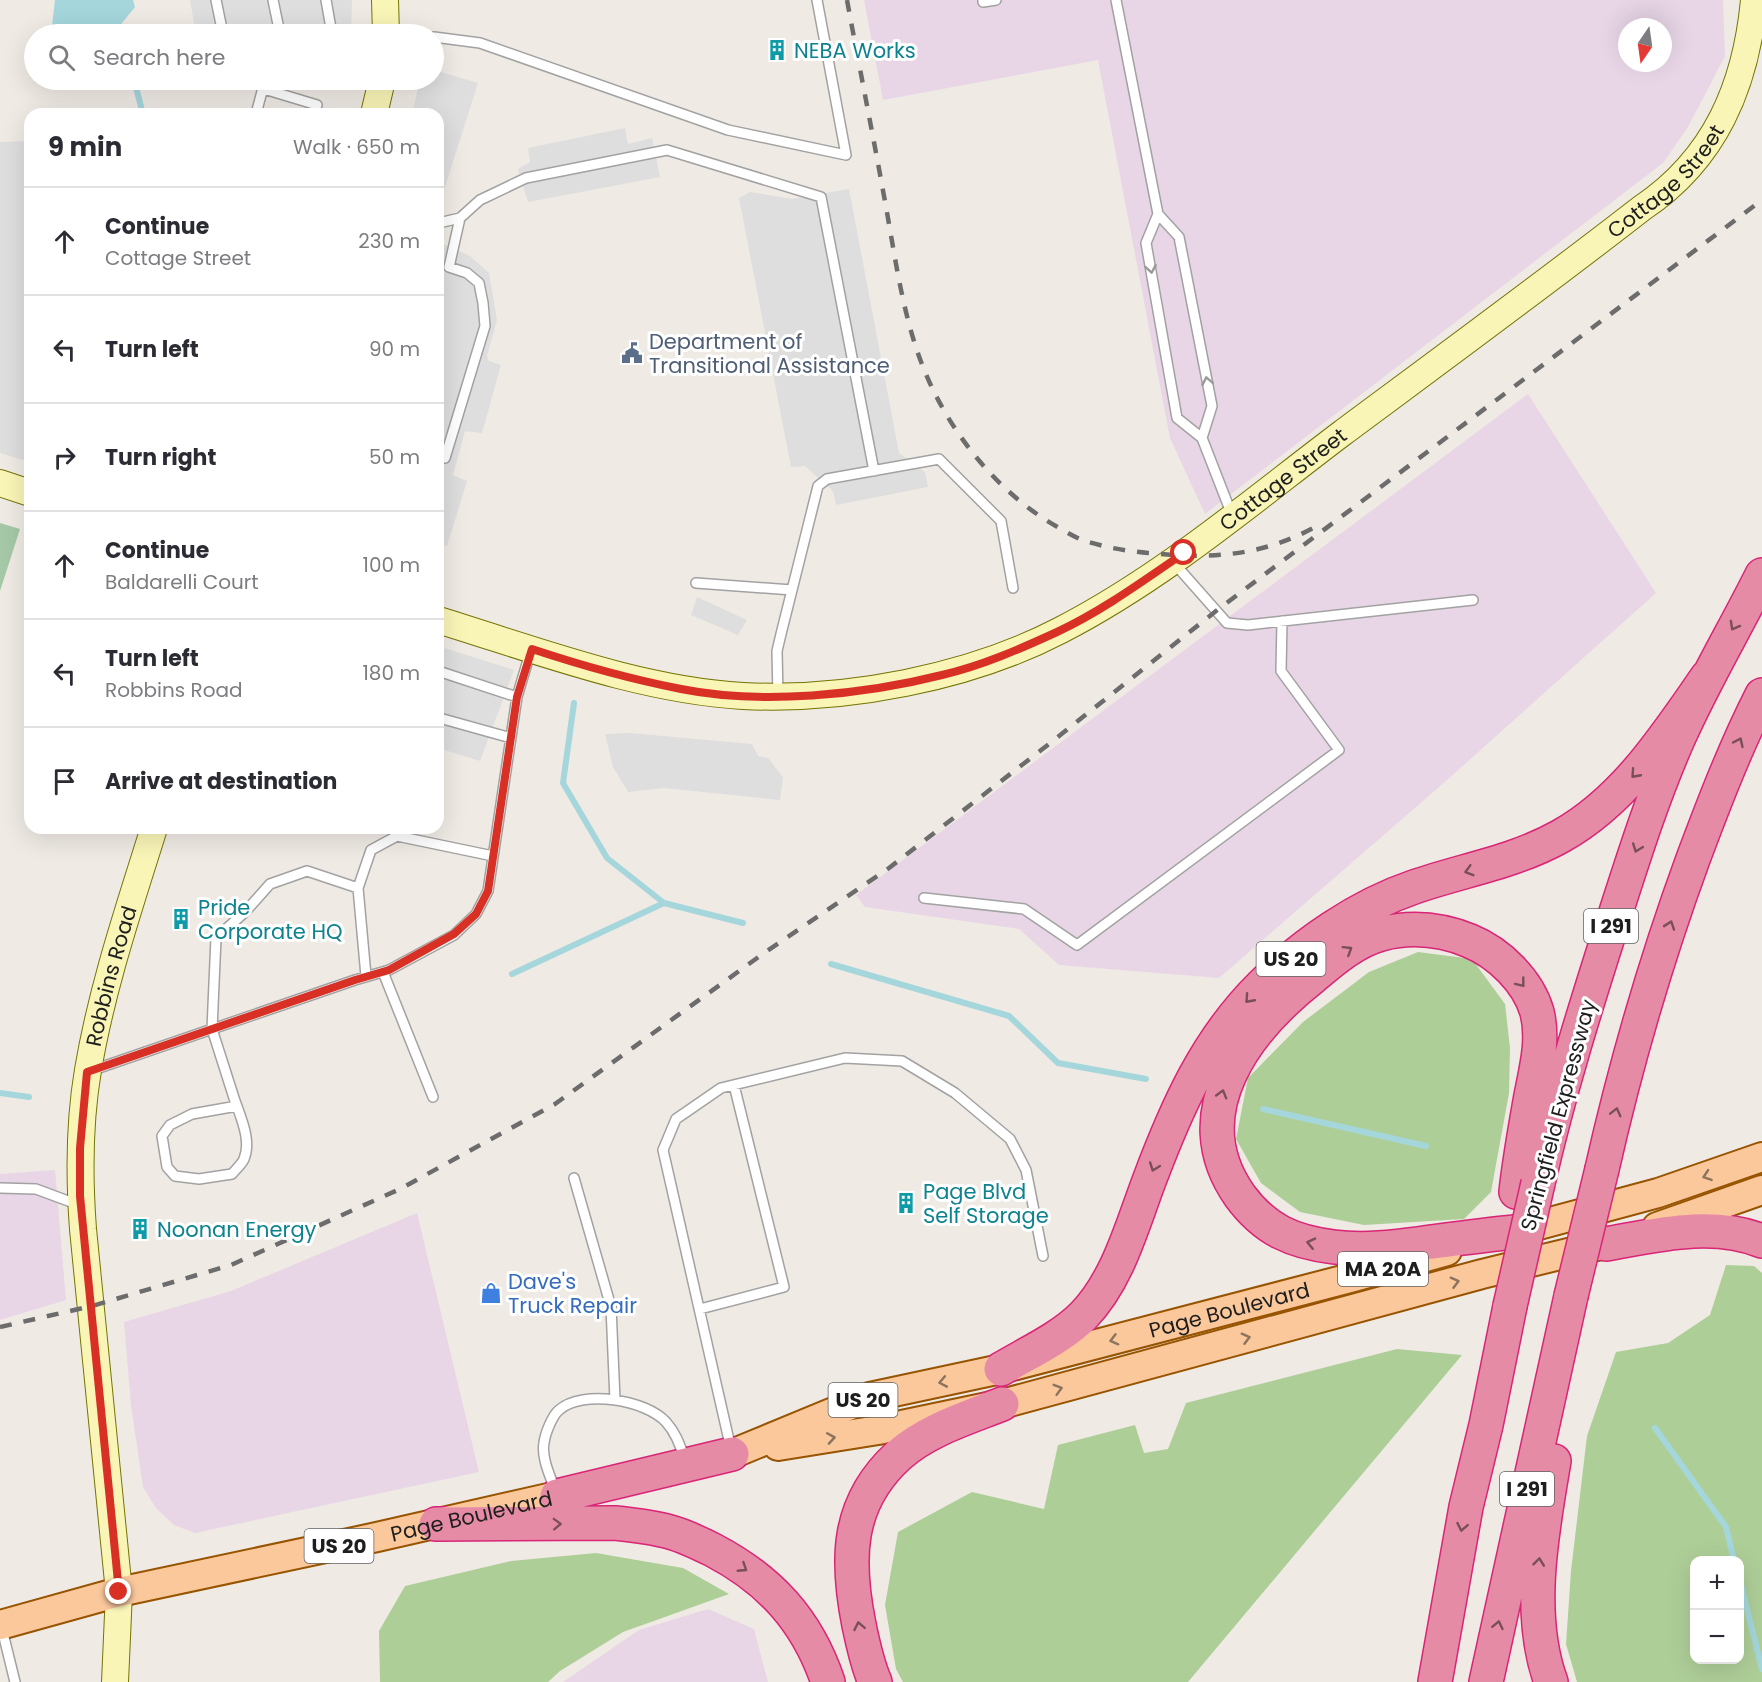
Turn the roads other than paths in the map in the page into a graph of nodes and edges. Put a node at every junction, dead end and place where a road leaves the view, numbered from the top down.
1 (216, 0) edge
2 (273, 0) edge
3 (326, 0) edge
4 (386, 0) edge
5 (817, 0) edge
6 (983, 0) edge
7 (996, 0) edge
8 (1116, 0) edge
9 (1754, 0) edge
10 (221, 24) edge
11 (278, 24) edge
12 (330, 24) edge
13 (392, 24) edge
14 (444, 38) edge
15 (262, 90) edge
16 (279, 90) edge
17 (380, 90) edge
18 (258, 108) edge
19 (316, 108) edge
20 (375, 108) edge
21 (1158, 213) junction
22 (460, 218) junction
23 (444, 222) edge
24 (1202, 438) junction
25 (444, 458) edge
26 (874, 471) junction
27 (0, 483) edge
28 (24, 491) edge
29 (1232, 516) junction
30 (1173, 561) junction
31 (1762, 574) edge
32 (696, 583) dead end
33 (1013, 588) dead end
34 (792, 590) junction
35 (1473, 600) dead end
36 (1282, 621) junction
37 (444, 622) edge
38 (532, 649) junction
39 (444, 673) edge
40 (1707, 677) junction
41 (1762, 695) edge
42 (778, 696) junction
43 (517, 697) junction
44 (444, 719) edge
45 (511, 738) junction
46 (152, 834) edge
47 (493, 856) junction
48 (358, 888) junction
49 (924, 898) dead end
50 (383, 972) junction
51 (366, 976) junction
52 (212, 1029) junction
53 (87, 1072) junction
54 (734, 1085) junction
55 (434, 1097) dead end
56 (237, 1106) junction
57 (1762, 1157) edge
58 (574, 1178) dead end
59 (0, 1188) edge
60 (1527, 1188) junction
61 (1762, 1190) edge
62 (81, 1206) junction
63 (1515, 1232) junction
64 (1762, 1241) edge
65 (1606, 1244) junction
66 (1043, 1256) dead end
67 (1571, 1296) junction
68 (700, 1309) junction
69 (1000, 1369) junction
70 (615, 1400) junction
71 (1002, 1404) junction
72 (732, 1454) junction
73 (687, 1464) junction
74 (557, 1496) junction
75 (436, 1524) junction
76 (1453, 1574) junction
77 (119, 1592) junction
78 (0, 1625) edge
79 (15, 1682) edge
80 (115, 1682) edge
81 (828, 1682) edge
82 (875, 1682) edge
83 (1424, 1682) edge
84 (1435, 1682) edge
85 (1486, 1682) edge
86 (1551, 1682) edge

1 - 10 lane
2 - 11 lane
3 - 12 lane
4 - 13 main road
5 - 14 lane
6 - 7 lane
8 - 21 lane
9 - 29 main road, Cottage Street
15 - 18 lane
16 - 19 lane
17 - 20 main road
24 -> 21 lane
21 -> 24 lane
22 - 23 lane
22 - 25 lane
22 - 26 lane
24 - 29 lane
26 - 33 lane
26 - 34 lane
27 - 28 main road
29 - 30 main road, Cottage Street
30 - 36 lane
30 - 42 main road, Cottage Street
31 -> 40 highway, Springfield Expressway / I 291
32 - 34 lane
34 - 42 lane
35 - 36 lane
36 - 49 lane
37 - 38 main road, Cottage Street
38 - 42 main road, Cottage Street
38 - 43 lane
39 - 43 lane
40 -> 60 highway, Springfield Expressway / I 291
40 -> 69 highway, US 20
67 -> 41 highway, I 291, bridge
43 - 45 lane
44 - 45 lane
45 - 47 lane
46 - 53 main road, Robbins Road
47 - 48 lane
47 - 50 lane
48 - 51 lane
48 - 52 lane
50 - 51 lane
50 - 55 lane
51 - 52 lane
52 - 53 lane
52 - 56 lane
53 - 62 main road, Robbins Road
54 - 66 lane
54 - 68 lane
54 - 68 lane
56 - 56 lane
57 -> 63 main road, Page Boulevard / MA 20A
58 - 70 lane
59 - 62 lane
63 -> 60 highway
60 -> 76 highway, Springfield Expressway / I 291, bridge
61 - 65 main road, Page Boulevard
62 - 77 main road, Robbins Road
63 -> 69 main road, Page Boulevard / MA 20A
64 - 65 highway, US 20
71 -> 65 main road, Page Boulevard / US 20
85 -> 67 highway, I 291
86 -> 67 highway
68 - 72 lane
69 -> 72 main road, Page Boulevard / US 20
70 - 73 lane
70 - 74 lane
72 -> 71 main road, Page Boulevard / US 20
82 -> 71 highway
72 - 73 highway, Page Boulevard / US 20
73 - 74 highway, Page Boulevard / US 20
74 - 75 main road, Page Boulevard / US 20
75 - 77 main road, Page Boulevard / US 20
75 -> 81 highway
76 - 83 highway
76 - 84 highway, Springfield Expressway / I 291
77 - 78 main road, Page Boulevard / US 20
77 - 80 main road, Robbins Road
78 - 79 lane

